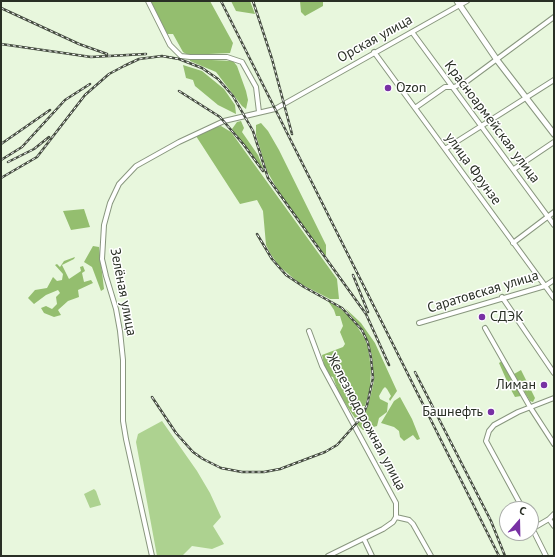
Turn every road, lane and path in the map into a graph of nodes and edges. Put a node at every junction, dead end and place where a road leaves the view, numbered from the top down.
1 (148, 1) edge
2 (467, 1) edge
3 (458, 3) edge
4 (554, 17) edge
5 (412, 32) junction
6 (374, 52) junction
7 (497, 60) junction
8 (554, 80) edge
9 (454, 87) junction
10 (525, 97) junction
11 (295, 98) joint
12 (415, 108) junction
13 (259, 112) junction
14 (482, 126) junction
15 (554, 134) edge
16 (554, 142) edge
17 (446, 149) junction
18 (514, 169) junction
19 (554, 212) edge
20 (548, 217) junction
21 (554, 225) edge
22 (513, 244) junction
23 (554, 280) edge
24 (544, 286) junction
25 (502, 297) junction
26 (554, 298) edge
27 (419, 323) dead end
28 (485, 328) dead end
29 (309, 331) dead end
30 (554, 373) edge
31 (554, 398) edge
32 (530, 407) junction
33 (554, 444) edge
34 (518, 501) edge
35 (554, 514) edge
36 (396, 517) junction
37 (549, 519) junction
38 (539, 524) edge
39 (554, 526) edge
40 (364, 539) junction
41 (538, 541) edge
42 (152, 556) edge
43 (328, 556) edge
44 (372, 556) edge
45 (431, 556) edge
46 (546, 556) edge

1 - 13 street
2 - 3 street, Орская улица
3 - 5 street, Орская улица
3 - 7 main road
4 - 7 street
5 - 6 street, Орская улица
5 - 9 street, Красноармейская улица
6 - 11 street, Орская улица
6 - 12 street, улица Фрунзе
7 - 9 street
7 - 10 main road
8 - 10 street
9 - 12 street
9 - 14 street, Красноармейская улица
10 - 14 street
10 - 15 main road
11 - 13 street, Зелёная улица
12 - 17 street, улица Фрунзе
13 - 42 street, Зелёная улица
14 - 17 street
14 - 18 street, Красноармейская улица
16 - 18 street
17 - 22 street, улица Фрунзе
18 - 20 street, Красноармейская улица
19 - 20 street
20 - 21 street, Красноармейская улица
20 - 22 street
22 - 24 street, улица Фрунзе
23 - 24 street, Саратовская улица
24 - 25 street, Саратовская улица
24 - 26 street, улица Фрунзе
25 - 27 street, Саратовская улица
25 - 30 street
28 - 32 street
29 - 36 street, Железнодорожная улица
31 - 32 street
32 - 33 street
32 - 34 street
35 - 37 street
36 - 40 street
36 - 45 street
37 - 38 street
37 - 39 street
40 - 43 street
40 - 44 street
41 - 46 street

